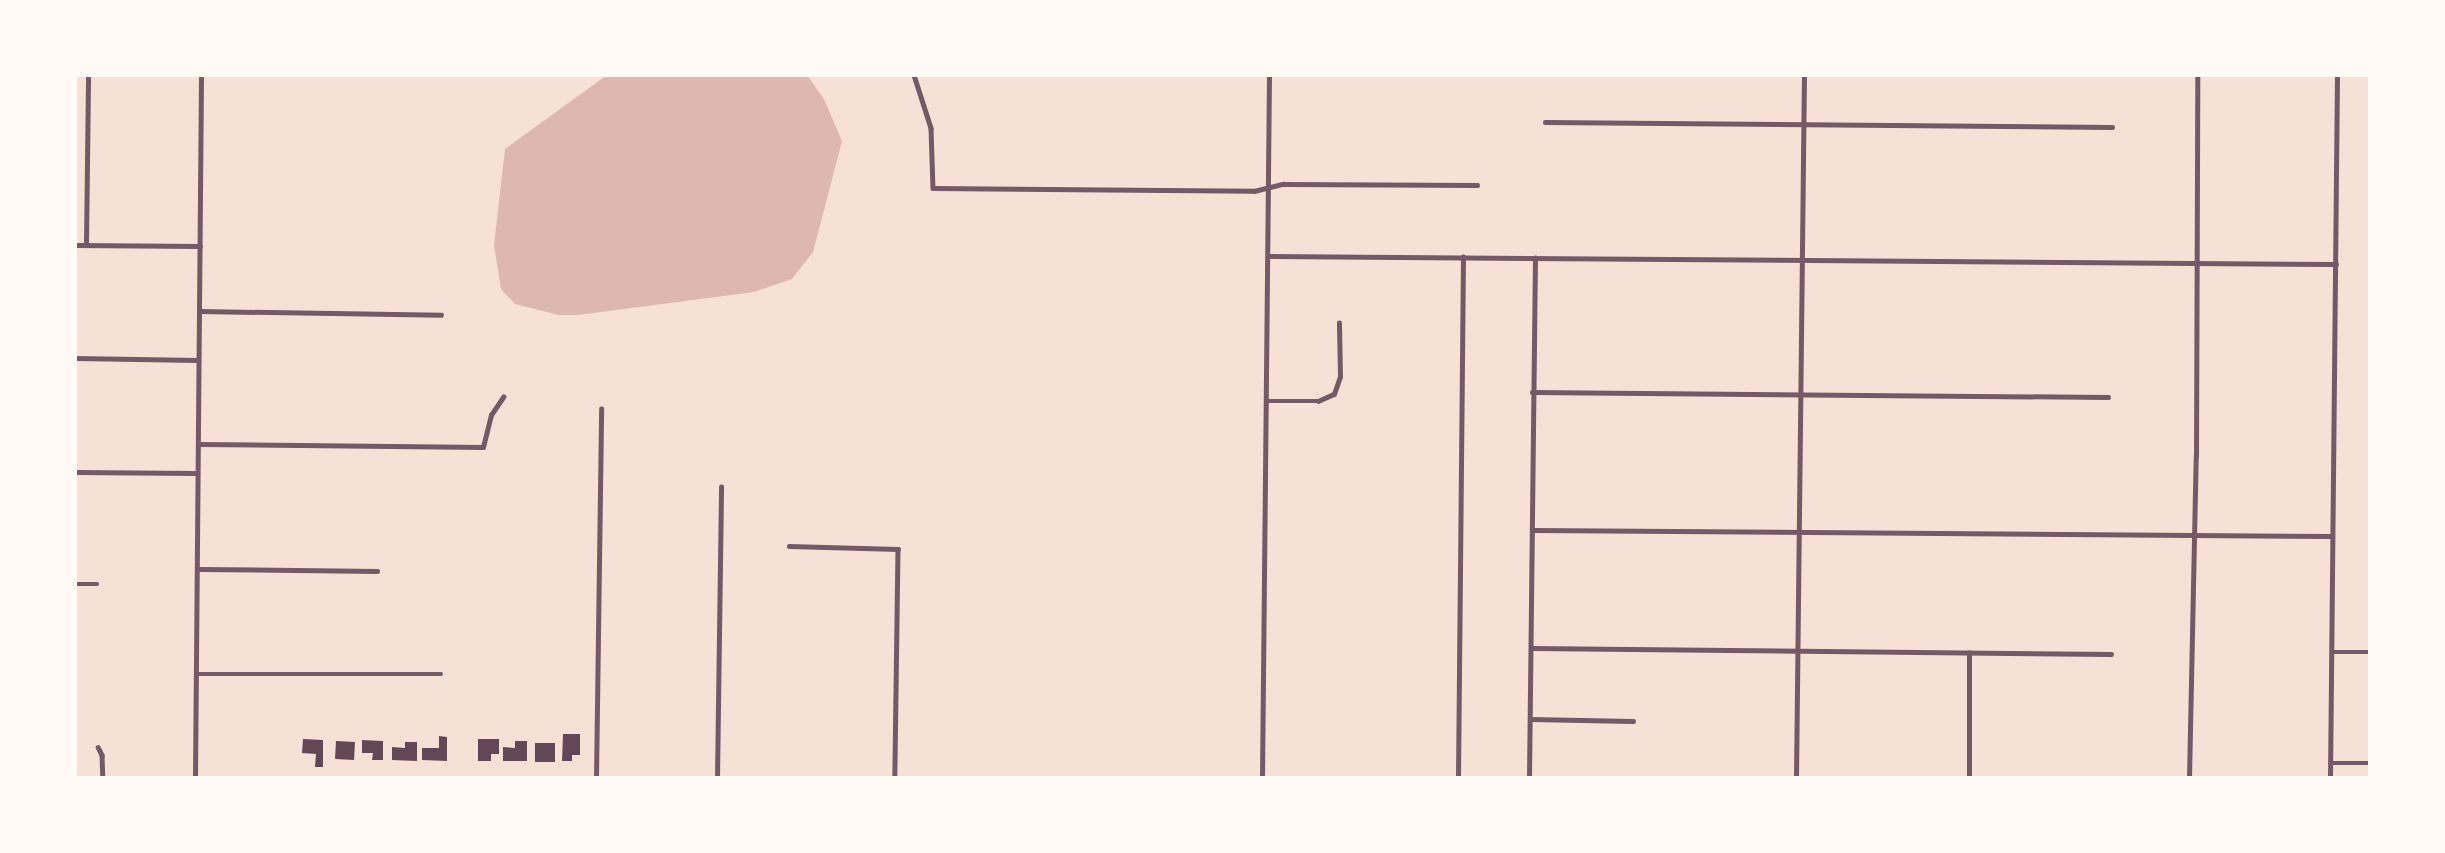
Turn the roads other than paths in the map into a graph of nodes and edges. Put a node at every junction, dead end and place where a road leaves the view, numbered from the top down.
1 (88, 75) edge
2 (201, 75) edge
3 (914, 75) edge
4 (1269, 75) edge
5 (1804, 75) edge
6 (2197, 75) edge
7 (2337, 75) edge
8 (1545, 122) dead end
9 (1804, 124) junction
10 (2112, 127) dead end
11 (1476, 185) dead end
12 (1267, 188) junction
13 (75, 245) edge
14 (86, 245) junction
15 (200, 246) junction
16 (1268, 256) junction
17 (1463, 257) junction
18 (1535, 258) junction
19 (1801, 260) junction
20 (2196, 262) junction
21 (2336, 264) junction
22 (199, 311) junction
23 (441, 315) dead end
24 (1339, 323) dead end
25 (75, 358) edge
26 (198, 360) junction
27 (1532, 392) junction
28 (1800, 396) junction
29 (503, 397) dead end
30 (2108, 397) dead end
31 (1267, 401) junction
32 (601, 409) dead end
33 (198, 444) junction
34 (75, 472) edge
35 (197, 473) junction
36 (722, 487) dead end
37 (1532, 530) junction
38 (1799, 531) junction
39 (2192, 534) junction
40 (2333, 536) junction
41 (789, 546) dead end
42 (198, 569) junction
43 (377, 571) dead end
44 (75, 583) edge
45 (97, 584) dead end
46 (1531, 648) junction
47 (1797, 651) junction
48 (1969, 652) junction
49 (2332, 652) junction
50 (2370, 652) edge
51 (2111, 654) dead end
52 (197, 674) junction
53 (441, 674) dead end
54 (1530, 719) junction
55 (1633, 721) dead end
56 (98, 747) dead end
57 (2330, 763) junction
58 (2370, 763) edge
59 (103, 778) edge
60 (195, 778) edge
61 (596, 778) edge
62 (717, 778) edge
63 (895, 778) edge
64 (1262, 778) edge
65 (1458, 778) edge
66 (1529, 778) edge
67 (1796, 778) edge
68 (1969, 778) edge
69 (2189, 778) edge
70 (2330, 778) edge

1 - 14 street
2 - 15 street
3 - 12 street
4 - 12 street
5 - 9 street
6 - 20 street
7 - 21 street
8 - 9 street
9 - 10 street
9 - 19 street
11 - 12 street
12 - 16 street
13 - 14 street
14 - 15 street
15 - 22 street
16 - 17 street
16 - 31 street
17 - 18 street
17 - 65 street
18 - 19 street
18 - 27 street
19 - 20 street
19 - 28 street
20 - 21 street
20 - 39 street
21 - 40 street
22 - 23 street
22 - 26 street
24 - 31 street
25 - 26 street
26 - 33 street
27 - 28 street
27 - 37 street
28 - 30 street
28 - 38 street
29 - 33 street
31 - 64 street
32 - 61 street
33 - 35 street
34 - 35 street
35 - 42 street
36 - 62 street
37 - 38 street
37 - 46 street
38 - 39 street
38 - 47 street
39 - 40 street
39 - 69 street
40 - 49 street
41 - 63 street
42 - 43 street
42 - 52 street
44 - 45 street
46 - 47 street
46 - 54 street
47 - 48 street
47 - 67 street
48 - 51 street
48 - 68 street
49 - 50 street
49 - 57 street
52 - 53 street
52 - 60 street
54 - 55 street
54 - 66 street
56 - 59 street
57 - 58 street
57 - 70 street

